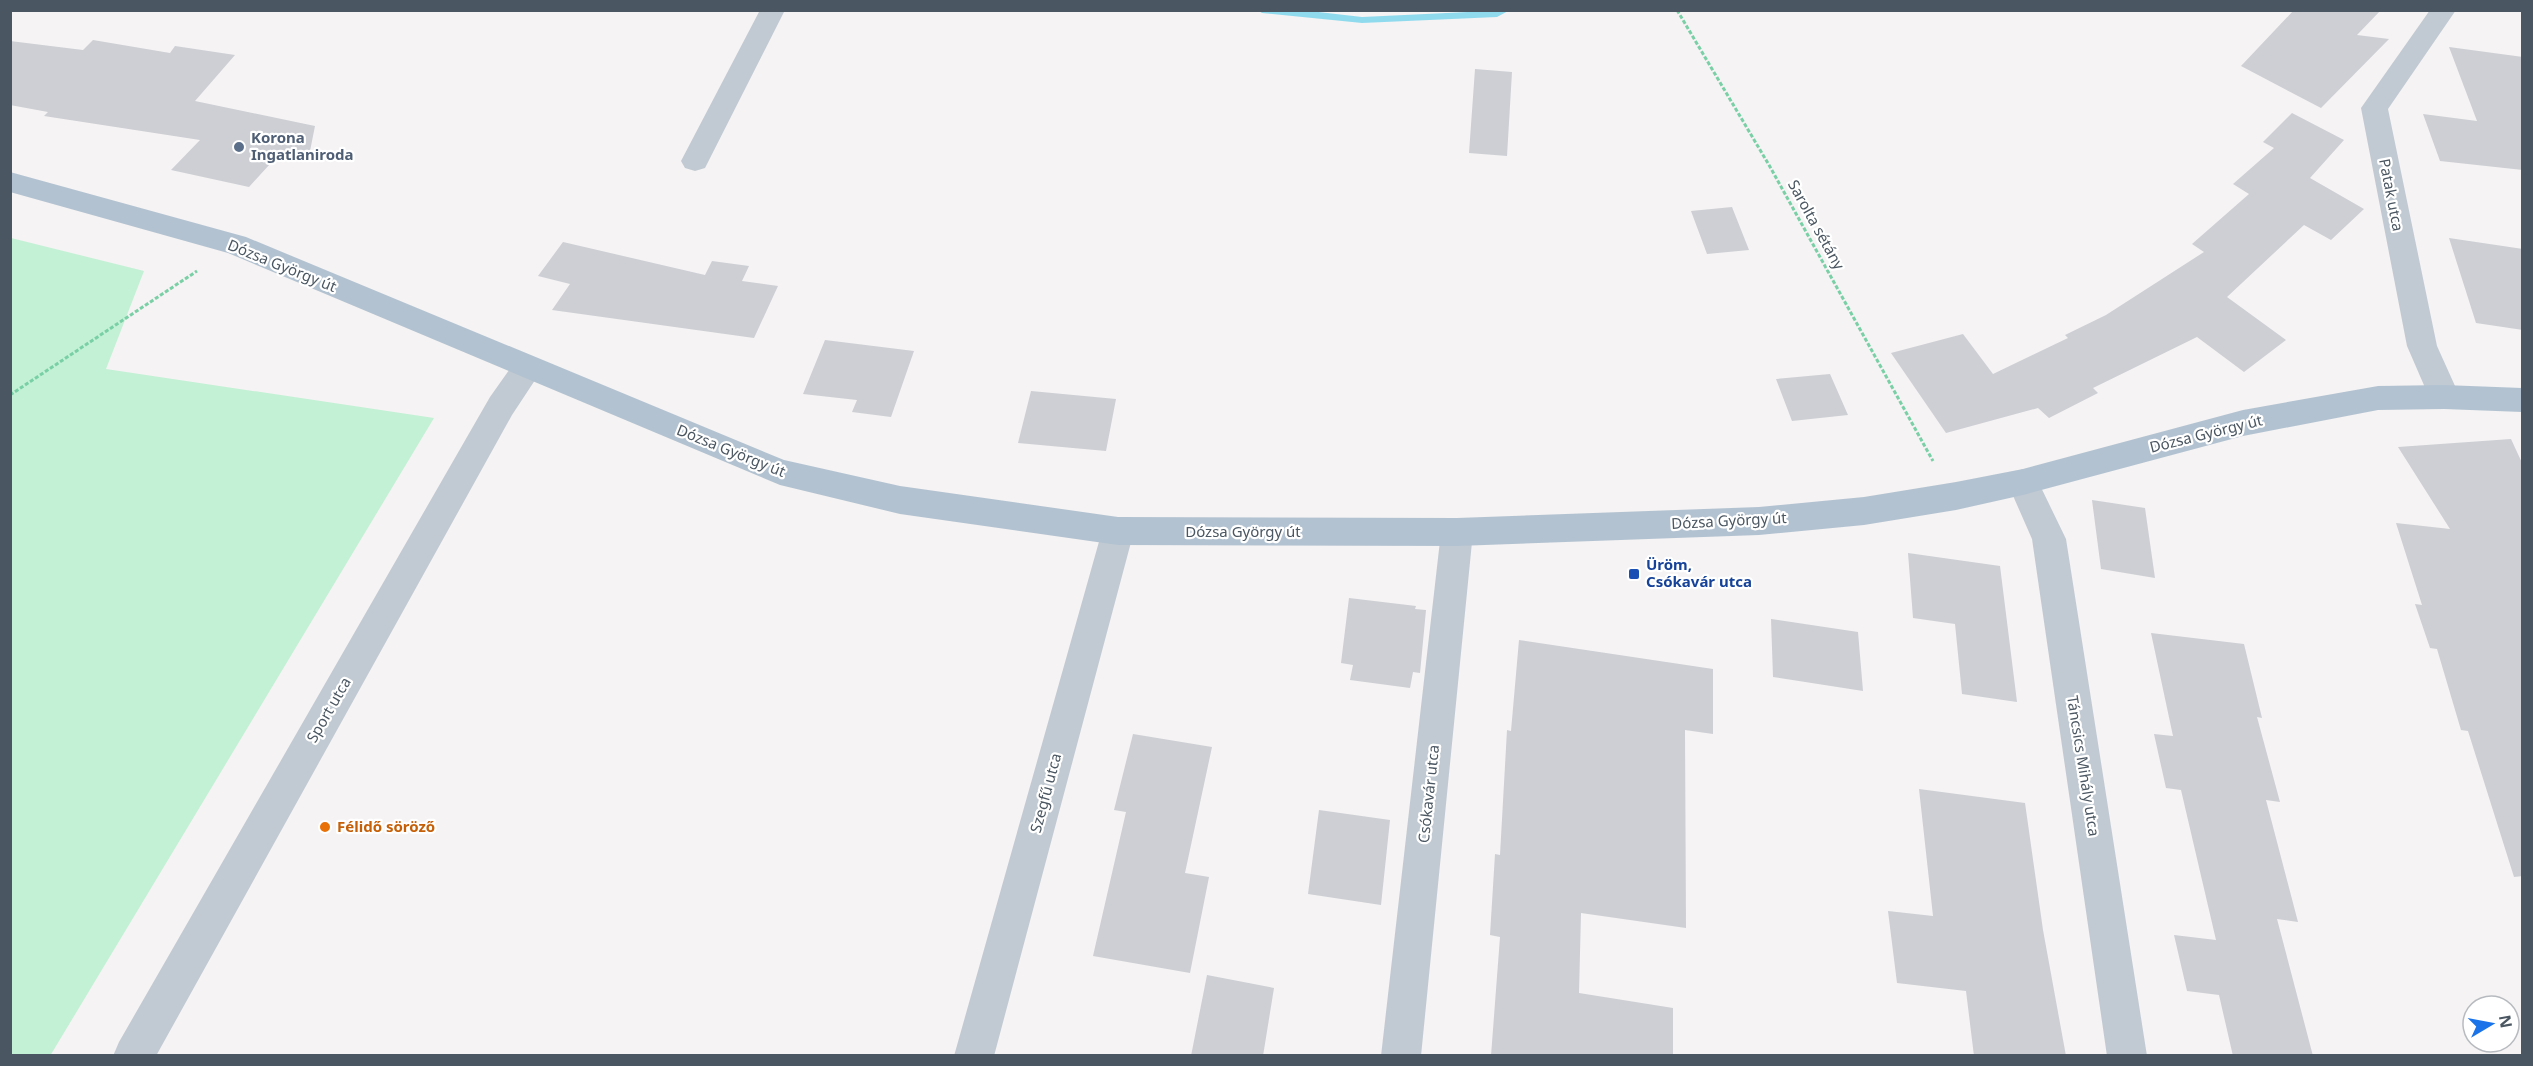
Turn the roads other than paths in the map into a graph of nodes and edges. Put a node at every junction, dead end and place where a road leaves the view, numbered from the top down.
1 (773, 10) edge
2 (2444, 10) edge
3 (695, 161) dead end
4 (10, 182) edge
5 (528, 368) junction
6 (2444, 397) junction
7 (2523, 400) edge
8 (2023, 482) junction
9 (1118, 531) junction
10 (1457, 532) junction
11 (133, 1056) edge
12 (974, 1056) edge
13 (1401, 1056) edge
14 (2127, 1056) edge

1 - 3 street
2 - 6 street, Patak utca
4 - 5 main road, Dózsa György út
5 - 9 main road, Dózsa György út
5 - 11 street, Sport utca
6 - 7 main road, Dózsa György út
6 - 8 main road, Dózsa György út
8 - 10 main road, Dózsa György út
8 - 14 street, Táncsics Mihály utca
9 - 10 main road, Dózsa György út
9 - 12 street, Szegfű utca
10 - 13 street, Csókavár utca

